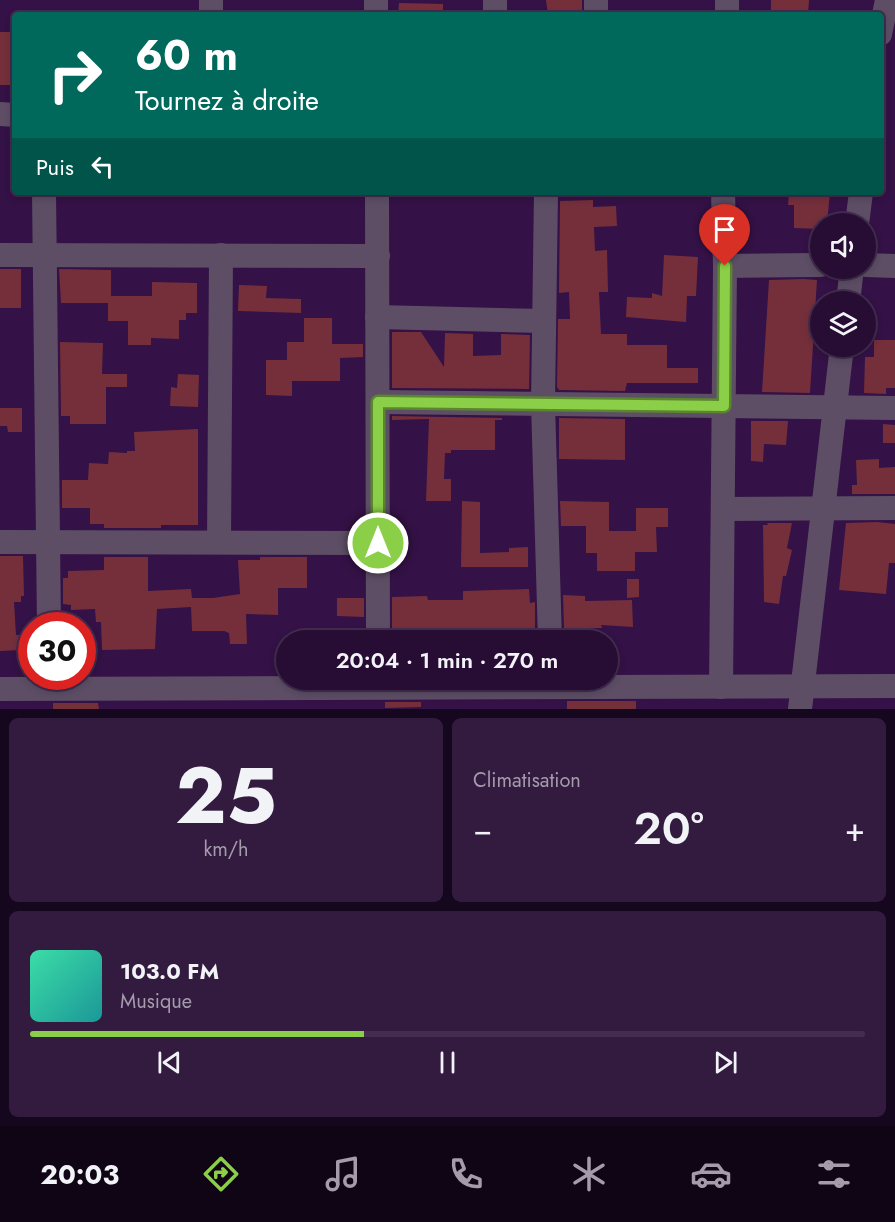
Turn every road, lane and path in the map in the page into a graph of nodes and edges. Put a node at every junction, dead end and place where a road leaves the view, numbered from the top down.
1 (44, 195) edge
2 (377, 195) edge
3 (546, 195) edge
4 (723, 195) edge
5 (861, 195) edge
6 (858, 213) edge
7 (0, 255) edge
8 (46, 255) junction
9 (221, 255) junction
10 (378, 256) junction
11 (810, 265) edge
12 (876, 265) edge
13 (725, 266) junction
14 (895, 266) edge
15 (377, 317) junction
16 (544, 321) junction
17 (841, 357) edge
18 (378, 402) junction
19 (543, 404) junction
20 (724, 406) junction
21 (835, 408) junction
22 (895, 408) edge
23 (823, 508) junction
24 (895, 508) edge
25 (723, 509) junction
26 (49, 541) junction
27 (0, 542) edge
28 (219, 542) junction
29 (378, 543) junction
30 (49, 612) edge
31 (378, 630) edge
32 (550, 630) edge
33 (618, 685) edge
34 (895, 686) edge
35 (18, 687) edge
36 (721, 687) junction
37 (96, 688) edge
38 (0, 689) edge
39 (416, 690) edge
40 (378, 692) edge
41 (801, 698) edge
42 (209, 699) edge
43 (312, 699) edge

1 - 8 street
2 - 10 street
3 - 16 street
4 - 13 street
5 - 6 street
7 - 8 street
8 - 9 street
8 - 26 street
9 - 10 street
9 - 28 street
10 - 15 street
11 - 13 street
12 - 14 street
13 - 20 street
15 - 16 street
15 - 18 street
16 - 19 street
17 - 21 street
18 - 19 street
18 - 29 street
19 - 20 street
19 - 32 street
20 - 21 street
20 - 25 street
21 - 22 street
21 - 23 street
23 - 24 street
23 - 25 street
23 - 41 street
25 - 36 street
26 - 27 street
26 - 28 street
26 - 30 street
28 - 29 street
29 - 31 street
33 - 36 street
34 - 41 street
35 - 38 street
36 - 41 street
37 - 42 street
39 - 40 street
40 - 43 street
42 - 43 street

